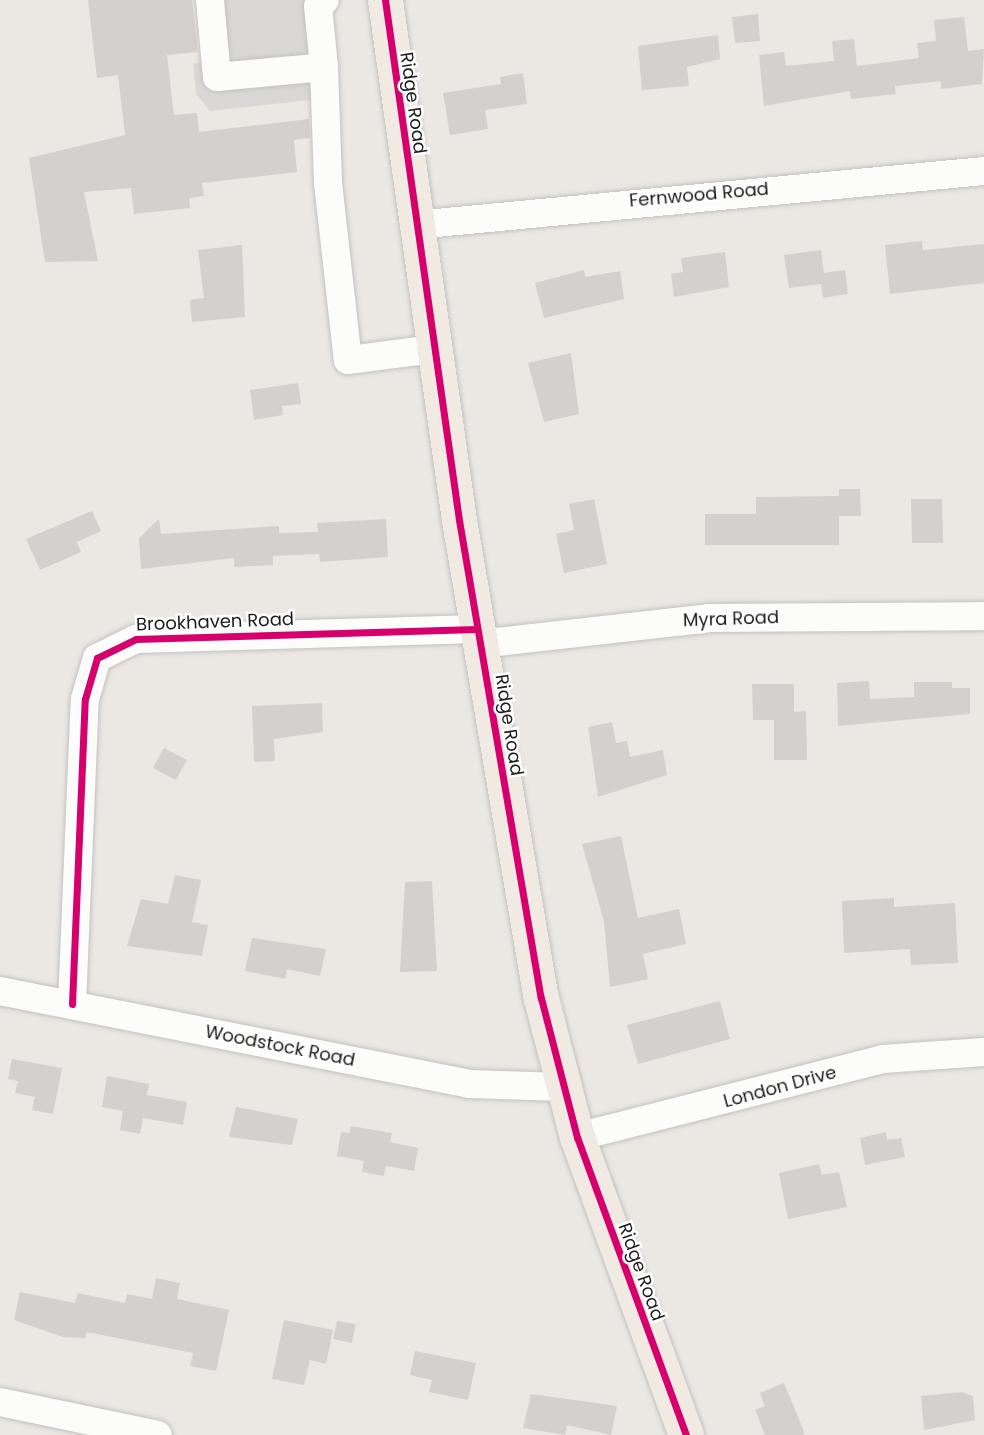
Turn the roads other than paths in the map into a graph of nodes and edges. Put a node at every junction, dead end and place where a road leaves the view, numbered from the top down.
1 (210, 0) edge
2 (325, 0) edge
3 (385, 0) edge
4 (324, 67) junction
5 (984, 171) edge
6 (415, 225) junction
7 (434, 349) junction
8 (984, 616) edge
9 (478, 637) junction
10 (0, 991) edge
11 (72, 1004) junction
12 (984, 1052) edge
13 (562, 1087) junction
14 (577, 1137) junction
15 (0, 1402) edge
16 (158, 1435) edge
17 (686, 1435) edge

1 - 4 street
2 - 4 street
3 - 6 main road, Ridge Road
4 - 7 street
5 - 6 street, Fernwood Road
6 - 7 main road, Ridge Road
7 - 9 main road, Ridge Road
8 - 9 street, Myra Road
9 - 11 street, Brookhaven Road
9 - 13 main road, Ridge Road
10 - 11 street, Woodstock Road
11 - 13 street, Woodstock Road
12 - 14 street, London Drive
13 - 14 main road, Ridge Road
14 - 17 main road, Ridge Road
15 - 16 street

